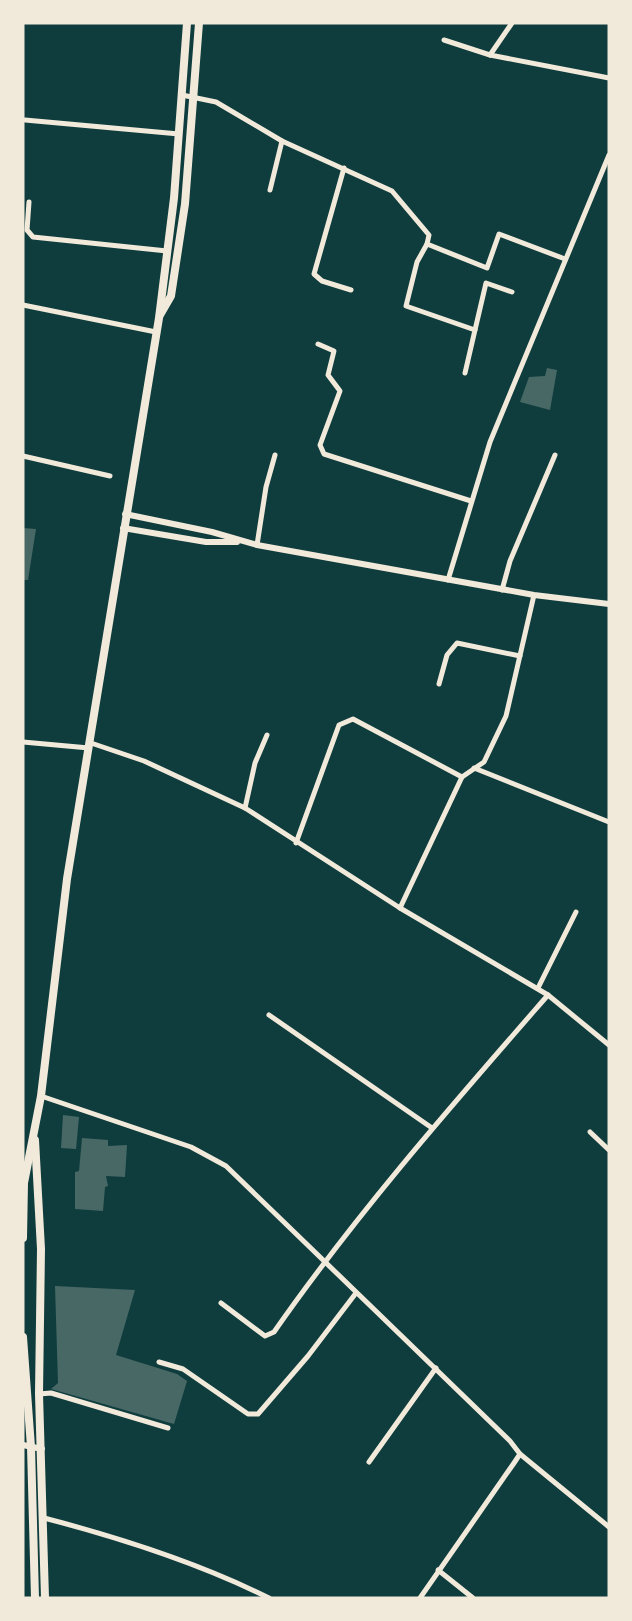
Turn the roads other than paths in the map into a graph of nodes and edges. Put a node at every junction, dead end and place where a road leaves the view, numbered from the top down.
1 (187, 23) edge
2 (199, 23) edge
3 (512, 23) edge
4 (444, 40) dead end
5 (490, 55) junction
6 (609, 78) edge
7 (182, 94) junction
8 (193, 95) junction
9 (25, 120) dead end
10 (179, 134) junction
11 (282, 141) junction
12 (609, 155) edge
13 (344, 168) junction
14 (270, 190) dead end
15 (29, 202) dead end
16 (427, 244) junction
17 (167, 251) junction
18 (565, 259) junction
19 (351, 290) dead end
20 (512, 292) dead end
21 (23, 305) edge
22 (159, 318) junction
23 (475, 330) junction
24 (156, 332) junction
25 (317, 344) dead end
26 (465, 373) dead end
27 (275, 455) dead end
28 (23, 456) edge
29 (555, 456) dead end
30 (110, 476) dead end
31 (471, 501) junction
32 (125, 514) junction
33 (123, 528) junction
34 (246, 542) junction
35 (257, 545) junction
36 (448, 580) junction
37 (502, 590) junction
38 (534, 595) junction
39 (609, 604) edge
40 (520, 656) junction
41 (439, 684) dead end
42 (267, 734) dead end
43 (23, 742) edge
44 (90, 746) junction
45 (474, 768) junction
46 (462, 778) junction
47 (245, 808) junction
48 (609, 822) edge
49 (296, 842) junction
50 (400, 908) junction
51 (576, 912) dead end
52 (538, 988) junction
53 (548, 995) junction
54 (270, 1015) dead end
55 (609, 1045) edge
56 (41, 1096) junction
57 (432, 1128) junction
58 (590, 1132) dead end
59 (34, 1134) junction
60 (609, 1150) edge
61 (23, 1151) edge
62 (28, 1161) junction
63 (38, 1169) junction
64 (24, 1180) edge
65 (37, 1193) junction
66 (24, 1199) edge
67 (23, 1238) edge
68 (323, 1261) junction
69 (356, 1293) junction
70 (221, 1303) dead end
71 (23, 1337) edge
72 (159, 1362) dead end
73 (436, 1368) junction
74 (39, 1394) junction
75 (168, 1428) dead end
76 (27, 1446) edge
77 (41, 1450) junction
78 (520, 1454) junction
79 (369, 1462) dead end
80 (44, 1518) junction
81 (609, 1527) edge
82 (438, 1570) junction
83 (35, 1598) edge
84 (45, 1598) edge
85 (269, 1598) edge
86 (420, 1598) edge
87 (473, 1598) edge

1 - 7 main road
2 - 8 main road
3 - 5 street
4 - 5 street
5 - 6 street
7 - 8 street
7 - 10 main road
8 - 11 street
8 - 22 main road
9 - 10 street
10 - 17 main road
11 - 13 street
11 - 14 street
12 - 18 street
13 - 16 street
13 - 19 street
15 - 17 street
16 - 18 street
16 - 23 street
17 - 22 main road
18 - 31 street
20 - 23 street
21 - 24 street
22 - 24 main road
23 - 26 street
24 - 32 main road
25 - 31 street
27 - 35 street
28 - 30 street
29 - 37 street
31 - 36 street
32 - 33 main road
32 - 34 street
33 - 34 street
33 - 44 main road
34 - 35 street
35 - 36 street
36 - 37 street
37 - 38 street
38 - 39 street
38 - 40 street
40 - 41 street
40 - 45 street
42 - 47 street
43 - 44 street
44 - 47 street
44 - 56 main road
45 - 46 street
45 - 48 street
46 - 49 street
46 - 50 street
47 - 49 street
49 - 50 street
50 - 52 street
51 - 52 street
52 - 53 street
53 - 55 street
53 - 57 street
54 - 57 street
56 - 59 main road
56 - 68 street
57 - 68 street
58 - 60 street
59 - 62 main road
59 - 63 main road
61 - 62 street
62 - 63 street
62 - 64 main road
63 - 65 main road
64 - 65 street
64 - 66 main road
65 - 74 main road
66 - 67 main road
68 - 69 street
68 - 70 street
69 - 72 street
69 - 73 street
71 - 76 main road
73 - 78 street
73 - 79 street
74 - 75 street
74 - 77 main road
76 - 77 street
76 - 83 main road
77 - 80 main road
78 - 81 street
78 - 82 street
80 - 84 main road
80 - 85 street
82 - 86 street
82 - 87 street

